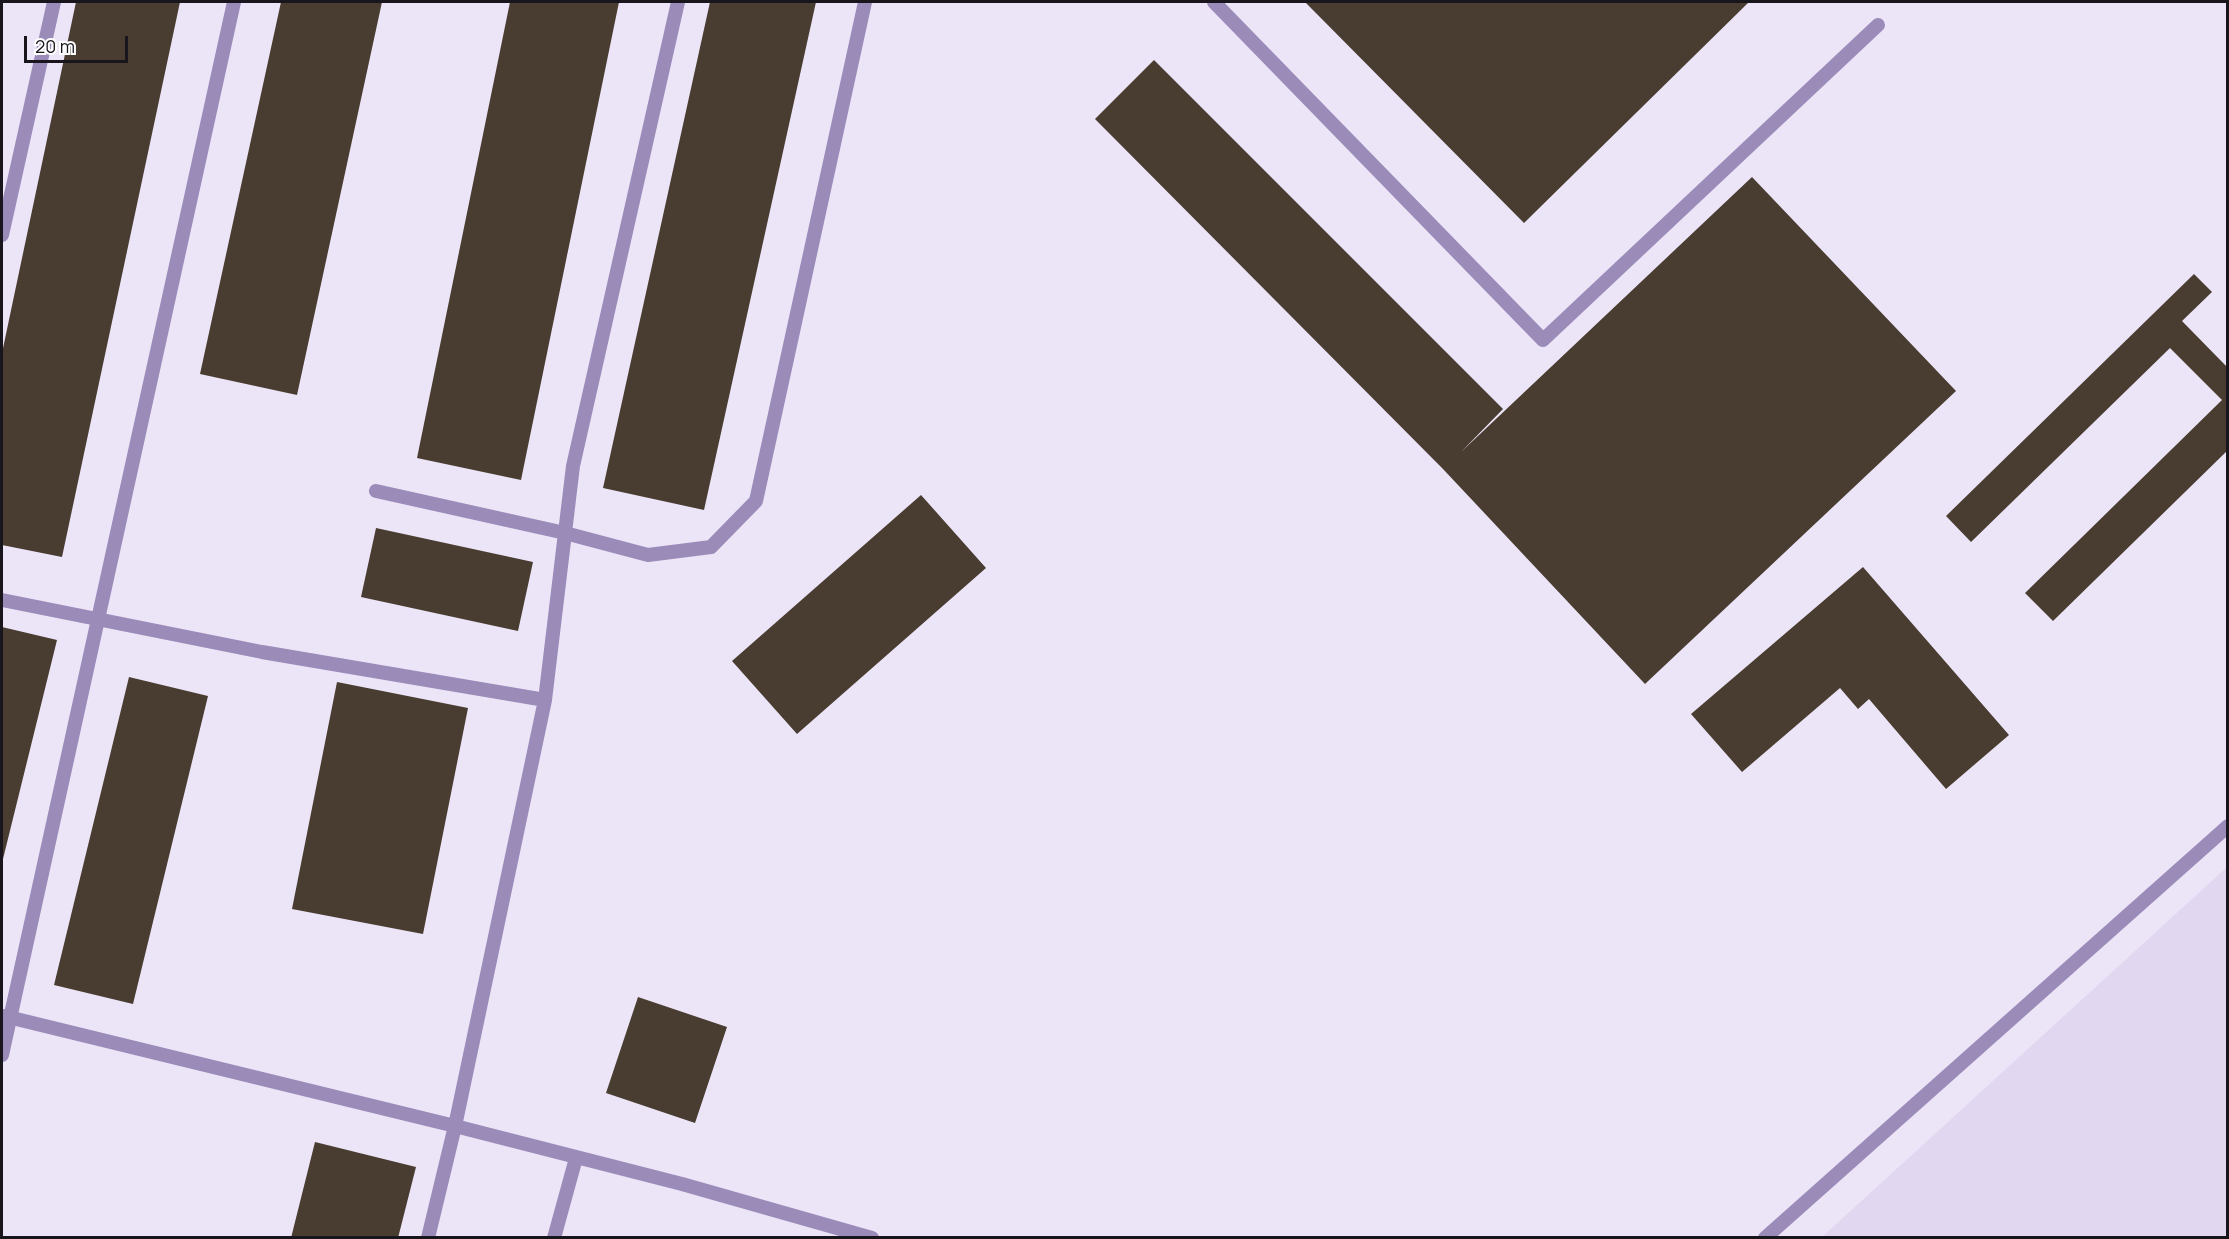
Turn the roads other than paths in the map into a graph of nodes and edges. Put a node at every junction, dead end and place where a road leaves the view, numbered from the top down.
1 (54, 2) edge
2 (234, 2) edge
3 (678, 2) edge
4 (865, 2) edge
5 (1214, 2) edge
6 (1878, 25) dead end
7 (2, 236) edge
8 (375, 491) dead end
9 (565, 533) junction
10 (2, 600) edge
11 (97, 619) junction
12 (545, 700) junction
13 (2228, 826) edge
14 (6, 1017) edge
15 (2, 1055) edge
16 (456, 1126) junction
17 (576, 1158) junction
18 (428, 1238) edge
19 (554, 1238) edge
20 (872, 1238) edge
21 (1765, 1238) edge

1 - 7 lane
2 - 11 lane
3 - 9 lane
4 - 9 lane
5 - 6 lane
8 - 9 lane
9 - 12 lane
10 - 11 lane
11 - 12 lane
11 - 14 lane
12 - 16 lane
13 - 21 lane
14 - 15 lane
14 - 16 lane
16 - 17 lane
16 - 18 lane
17 - 19 lane
17 - 20 lane

